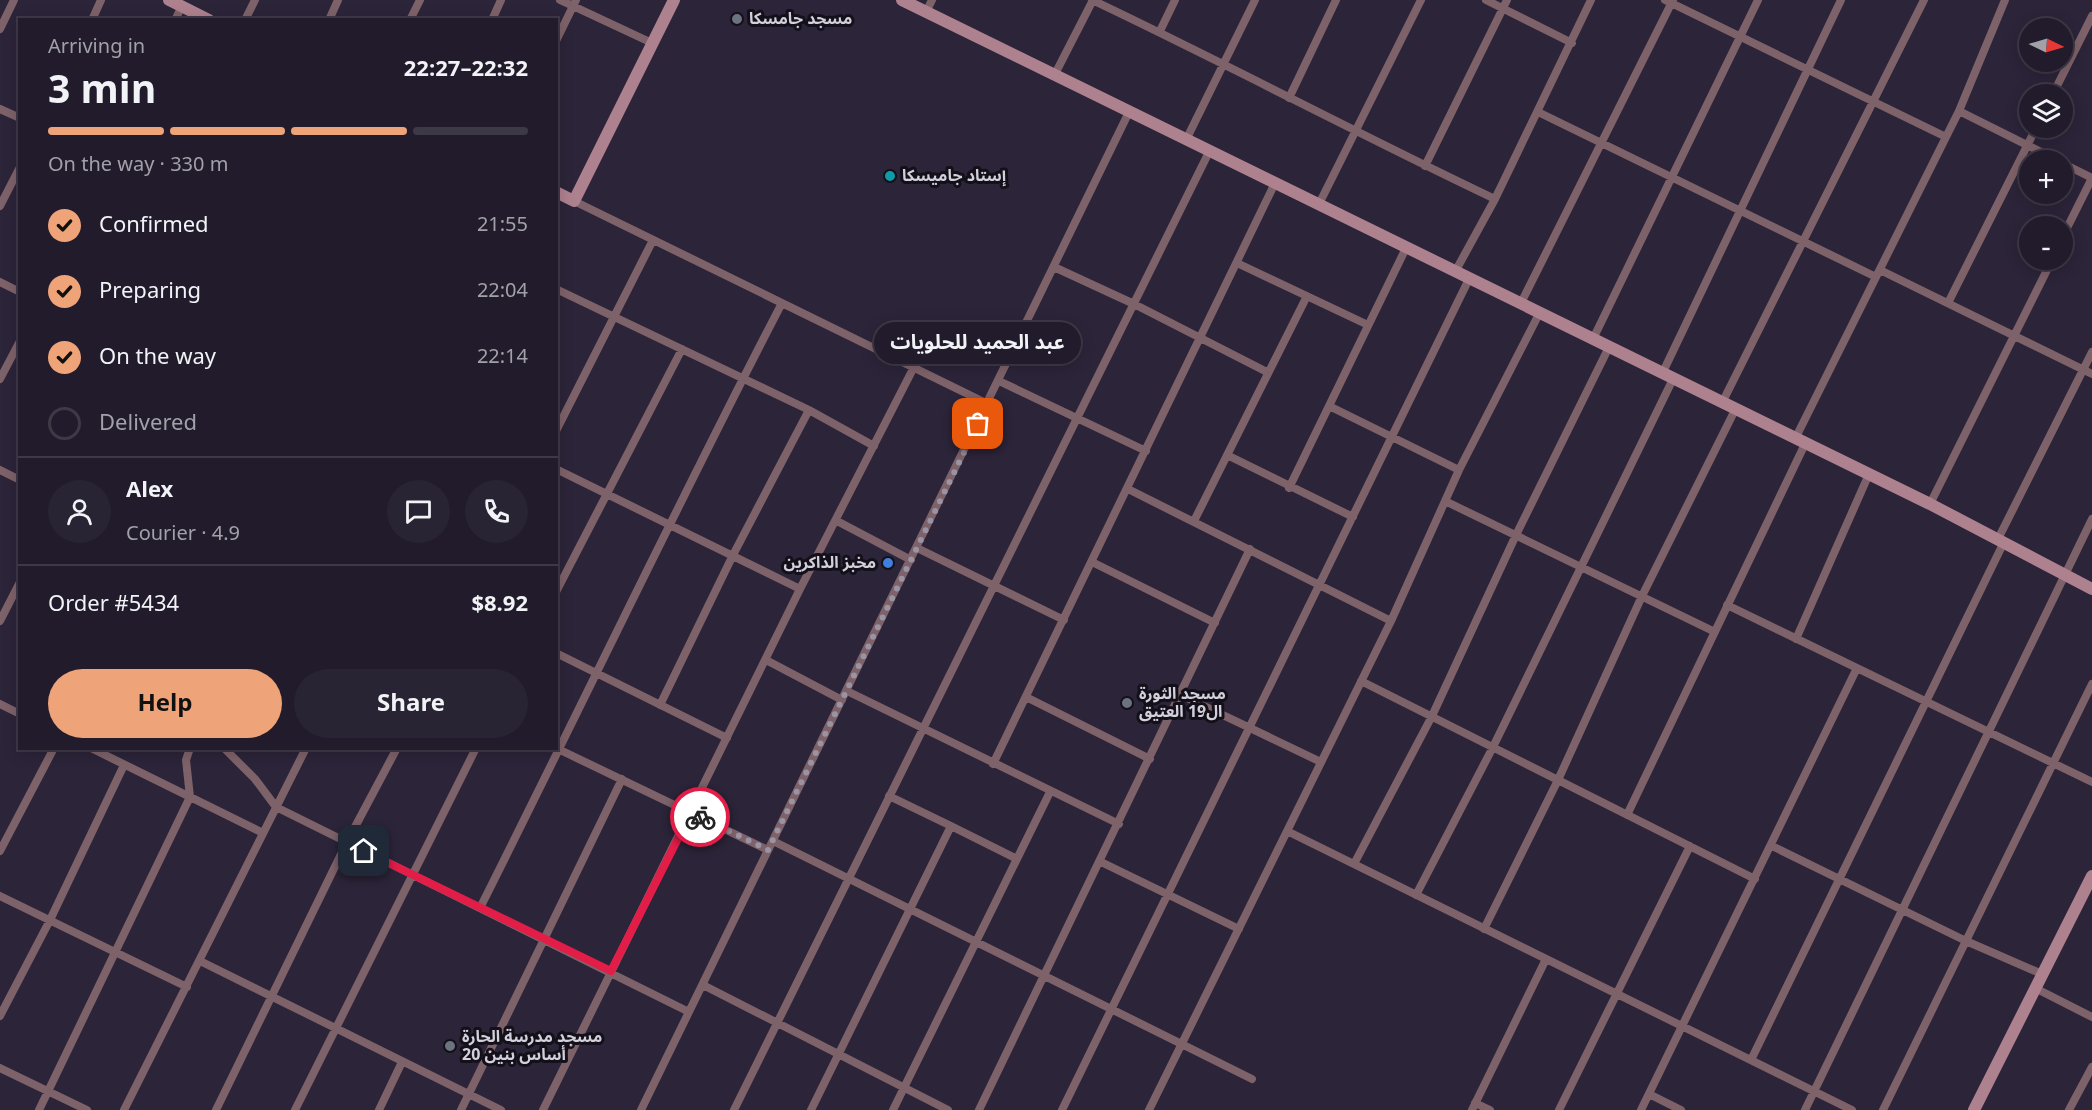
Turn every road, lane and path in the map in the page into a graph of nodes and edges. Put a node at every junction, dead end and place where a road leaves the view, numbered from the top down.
1 (14, 0) edge
2 (101, 0) edge
3 (255, 0) edge
4 (338, 0) edge
5 (420, 0) edge
6 (501, 0) edge
7 (560, 0) edge
8 (674, 0) edge
9 (902, 0) edge
10 (1093, 0) edge
11 (1175, 0) edge
12 (1255, 0) edge
13 (1336, 0) edge
14 (1421, 0) edge
15 (1486, 0) edge
16 (1591, 0) edge
17 (1758, 0) edge
18 (1841, 0) edge
19 (1924, 0) edge
20 (2005, 0) edge
21 (1670, 1) edge
22 (173, 2) edge
23 (574, 3) edge
24 (1505, 4) edge
25 (929, 6) edge
26 (2092, 16) edge
27 (93, 18) edge
28 (175, 18) edge
29 (205, 18) edge
30 (247, 18) edge
31 (330, 18) edge
32 (411, 18) edge
33 (493, 18) edge
34 (0, 29) edge
35 (1160, 31) junction
36 (558, 37) edge
37 (1740, 38) junction
38 (652, 43) junction
39 (1572, 43) junction
40 (1223, 65) junction
41 (1807, 70) junction
42 (1055, 74) junction
43 (2058, 84) edge
44 (1289, 98) junction
45 (1873, 102) junction
46 (0, 109) edge
47 (1130, 110) junction
48 (1959, 111) junction
49 (1538, 112) junction
50 (18, 117) edge
51 (1356, 131) junction
52 (1946, 137) junction
53 (1187, 138) junction
54 (2031, 138) edge
55 (1603, 144) junction
56 (2028, 145) junction
57 (1210, 150) junction
58 (2038, 150) edge
59 (1425, 166) junction
60 (2073, 168) edge
61 (18, 171) edge
62 (1672, 178) junction
63 (2092, 178) edge
64 (1275, 183) junction
65 (558, 193) edge
66 (1495, 199) junction
67 (574, 201) junction
68 (1319, 204) junction
69 (0, 206) edge
70 (1739, 210) junction
71 (2073, 216) edge
72 (653, 240) junction
73 (1803, 241) junction
74 (1406, 248) junction
75 (1237, 262) junction
76 (1054, 267) junction
77 (2047, 270) edge
78 (1455, 272) junction
79 (1878, 273) junction
80 (1469, 279) junction
81 (0, 282) edge
82 (558, 290) edge
83 (18, 291) edge
84 (1307, 296) junction
85 (782, 303) junction
86 (1521, 303) junction
87 (1948, 303) junction
88 (1134, 304) junction
89 (1540, 312) junction
90 (615, 316) junction
91 (1368, 325) junction
92 (2014, 336) junction
93 (1199, 338) junction
94 (1593, 339) junction
95 (18, 344) edge
96 (1609, 347) junction
97 (682, 349) junction
98 (2092, 352) edge
99 (914, 367) junction
100 (2083, 370) junction
101 (1267, 372) junction
102 (2092, 374) edge
103 (1667, 376) junction
104 (743, 378) junction
105 (0, 379) edge
106 (999, 381) junction
107 (1722, 403) junction
108 (988, 404) junction
109 (1329, 406) junction
110 (809, 410) junction
111 (1735, 410) junction
112 (1076, 417) junction
113 (558, 426) edge
114 (1393, 438) junction
115 (1800, 441) junction
116 (874, 446) junction
117 (1146, 451) junction
118 (1227, 455) junction
119 (0, 470) edge
120 (558, 470) edge
121 (1459, 470) junction
122 (1869, 474) junction
123 (18, 479) edge
124 (1289, 488) junction
125 (1128, 489) junction
126 (605, 493) junction
127 (1444, 501) junction
128 (1930, 504) junction
129 (1353, 517) junction
130 (2092, 519) edge
131 (837, 521) junction
132 (1194, 521) junction
133 (668, 525) junction
134 (1516, 535) junction
135 (2001, 540) junction
136 (917, 548) junction
137 (1250, 549) junction
138 (732, 555) junction
139 (912, 560) junction
140 (1092, 562) junction
141 (1582, 567) junction
142 (2065, 576) junction
143 (1320, 585) junction
144 (18, 586) edge
145 (994, 586) junction
146 (558, 588) edge
147 (800, 589) junction
148 (2092, 589) edge
149 (1642, 596) junction
150 (1727, 605) junction
151 (1064, 620) junction
152 (0, 621) edge
153 (1391, 621) junction
154 (1215, 622) junction
155 (1715, 632) junction
156 (1796, 639) junction
157 (558, 654) edge
158 (766, 660) junction
159 (1857, 668) junction
160 (598, 673) junction
161 (1361, 681) junction
162 (2092, 684) edge
163 (847, 691) junction
164 (1181, 695) junction
165 (1026, 697) junction
166 (842, 700) junction
167 (1925, 701) junction
168 (0, 704) edge
169 (660, 705) junction
170 (18, 713) edge
171 (1431, 716) junction
172 (1250, 728) junction
173 (924, 730) junction
174 (1989, 732) junction
175 (727, 738) junction
176 (1493, 747) junction
177 (558, 749) edge
178 (53, 750) edge
179 (95, 750) edge
180 (189, 750) edge
181 (226, 750) edge
182 (305, 750) edge
183 (396, 750) edge
184 (475, 750) edge
185 (558, 750) edge
186 (1150, 759) junction
187 (1321, 762) junction
188 (2053, 763) junction
189 (993, 764) junction
190 (124, 765) junction
191 (622, 779) junction
192 (1558, 780) junction
193 (2092, 782) edge
194 (1050, 792) junction
195 (889, 796) junction
196 (190, 797) junction
197 (276, 807) junction
198 (691, 813) junction
199 (1627, 815) junction
200 (1119, 824) junction
201 (951, 826) junction
202 (1287, 831) junction
203 (263, 833) junction
204 (773, 841) junction
205 (347, 843) junction
206 (1690, 846) junction
207 (1772, 846) junction
208 (768, 850) junction
209 (0, 851) edge
210 (1017, 859) junction
211 (1101, 862) junction
212 (1354, 864) junction
213 (2092, 876) edge
214 (414, 877) junction
215 (849, 878) junction
216 (1755, 879) junction
217 (1839, 879) junction
218 (1168, 894) junction
219 (1416, 895) junction
220 (0, 896) edge
221 (480, 908) junction
222 (909, 908) junction
223 (1902, 910) junction
224 (50, 920) junction
225 (1239, 929) junction
226 (1484, 929) junction
227 (545, 940) junction
228 (1966, 941) junction
229 (976, 942) junction
230 (116, 952) junction
231 (1546, 959) junction
232 (200, 961) junction
233 (611, 971) junction
234 (2042, 974) junction
235 (1045, 976) junction
236 (703, 985) junction
237 (187, 987) junction
238 (2035, 988) junction
239 (1617, 994) junction
240 (271, 997) junction
241 (1111, 1009) junction
242 (689, 1012) junction
243 (0, 1016) edge
244 (2092, 1017) edge
245 (777, 1022) junction
246 (1682, 1026) junction
247 (336, 1029) junction
248 (1182, 1044) junction
249 (839, 1054) junction
250 (1751, 1060) junction
251 (402, 1062) junction
252 (0, 1068) edge
253 (2091, 1070) edge
254 (1252, 1079) dead end
255 (904, 1088) junction
256 (48, 1091) junction
257 (1814, 1091) junction
258 (1649, 1094) junction
259 (469, 1095) junction
260 (1474, 1106) edge
261 (39, 1110) edge
262 (87, 1110) edge
263 (124, 1110) edge
264 (216, 1110) edge
265 (295, 1110) edge
266 (379, 1110) edge
267 (461, 1110) edge
268 (501, 1110) edge
269 (543, 1110) edge
270 (641, 1110) edge
271 (734, 1110) edge
272 (811, 1110) edge
273 (892, 1110) edge
274 (948, 1110) edge
275 (979, 1110) edge
276 (1062, 1110) edge
277 (1149, 1110) edge
278 (1490, 1110) edge
279 (1559, 1110) edge
280 (1641, 1110) edge
281 (1681, 1110) edge
282 (1805, 1110) edge
283 (1852, 1110) edge
284 (1882, 1110) edge
285 (1974, 1110) edge
286 (2069, 1110) edge

1 - 34 street
2 - 27 street
3 - 30 street
4 - 31 street
5 - 32 street
6 - 33 street
7 - 23 street
8 - 38 street
9 - 25 street
10 - 35 street
10 - 42 street
11 - 35 street
12 - 40 street
13 - 44 street
14 - 51 street
15 - 24 street
16 - 39 street
17 - 37 street
18 - 41 street
19 - 45 street
20 - 48 street
21 - 37 street
21 - 55 street
22 - 28 street
22 - 29 street
23 - 36 street
23 - 38 street
24 - 39 street
24 - 59 street
25 - 42 street
26 - 43 street
35 - 40 street
37 - 41 street
37 - 62 street
38 - 67 street
39 - 49 street
40 - 44 street
40 - 53 street
41 - 45 street
41 - 70 street
42 - 47 street
44 - 51 street
45 - 52 street
45 - 73 street
46 - 50 street
47 - 53 street
47 - 76 street
48 - 52 street
48 - 56 street
49 - 55 street
49 - 66 street
51 - 59 street
51 - 68 street
52 - 79 street
53 - 57 street
54 - 56 street
55 - 62 street
55 - 86 street
56 - 58 street
56 - 87 street
57 - 64 street
57 - 88 street
59 - 66 street
60 - 63 street
61 - 69 street
62 - 70 street
62 - 94 street
63 - 71 street
64 - 68 street
64 - 75 street
65 - 67 street
66 - 78 street
67 - 72 street
68 - 74 street
70 - 73 street
70 - 103 street
72 - 85 street
72 - 90 street
73 - 79 street
73 - 107 street
74 - 78 street
74 - 91 street
75 - 84 street
75 - 93 street
76 - 88 street
76 - 106 street
77 - 92 street
78 - 80 street
79 - 87 street
79 - 115 street
80 - 86 street
80 - 114 street
81 - 83 street
82 - 90 street
84 - 91 street
84 - 101 street
85 - 99 street
85 - 104 street
86 - 89 street
87 - 92 street
88 - 93 street
88 - 112 street
89 - 94 street
89 - 121 street
90 - 97 street
90 - 113 street
91 - 109 street
92 - 100 street
92 - 128 street
93 - 101 street
93 - 117 street
94 - 96 street
95 - 105 street
96 - 103 street
96 - 134 street
97 - 104 street
97 - 126 street
98 - 100 street
99 - 108 street
99 - 116 street
100 - 102 street
100 - 135 street
101 - 118 street
103 - 107 street
103 - 141 street
104 - 110 street
104 - 133 street
106 - 108 street
106 - 112 street
107 - 111 street
108 - 136 street
109 - 114 street
109 - 124 street
110 - 116 street
110 - 138 street
111 - 115 street
111 - 149 street
112 - 117 street
112 - 145 street
114 - 121 street
114 - 129 street
115 - 122 street
115 - 150 street
116 - 131 street
117 - 125 street
118 - 124 street
118 - 132 street
119 - 123 street
120 - 126 street
121 - 127 street
122 - 128 street
122 - 156 street
124 - 129 street
125 - 132 street
125 - 140 street
126 - 133 street
126 - 146 street
127 - 134 street
127 - 153 street
128 - 135 street
129 - 143 street
130 - 142 street
131 - 139 street
131 - 147 street
132 - 137 street
133 - 138 street
133 - 160 street
134 - 141 street
134 - 171 street
135 - 142 street
135 - 167 street
136 - 139 street
136 - 145 street
137 - 143 street
137 - 154 street
138 - 147 street
138 - 169 street
139 - 163 street
140 - 151 street
140 - 154 street
141 - 149 street
141 - 176 street
142 - 148 street
142 - 174 street
143 - 153 street
143 - 172 street
144 - 152 street
145 - 151 street
145 - 173 street
147 - 158 street
149 - 155 street
149 - 192 street
150 - 155 street
150 - 156 street
151 - 165 street
153 - 161 street
154 - 164 street
155 - 199 street
156 - 159 street
157 - 160 street
158 - 166 street
158 - 175 street
159 - 167 street
159 - 207 street
160 - 169 street
160 - 177 street
161 - 171 street
161 - 187 street
162 - 188 street
163 - 166 street
163 - 173 street
164 - 172 street
164 - 186 street
165 - 186 street
165 - 189 street
166 - 204 street
167 - 174 street
167 - 217 street
168 - 170 street
169 - 175 street
171 - 176 street
171 - 212 street
172 - 187 street
172 - 218 street
173 - 189 street
173 - 195 street
174 - 188 street
174 - 223 street
175 - 198 street
176 - 192 street
176 - 219 street
177 - 191 street
178 - 209 street
179 - 190 street
180 - 196 street
181 - 197 street
182 - 197 street
183 - 205 street
184 - 214 street
185 - 221 street
186 - 200 street
187 - 202 street
188 - 193 street
188 - 228 street
189 - 194 street
190 - 196 street
190 - 224 street
191 - 198 street
191 - 227 street
192 - 199 street
192 - 226 street
194 - 200 street
194 - 210 street
195 - 201 street
195 - 215 street
196 - 203 street
196 - 230 street
197 - 203 street
197 - 205 street
198 - 208 street
198 - 233 street
199 - 206 street
200 - 211 street
201 - 210 street
201 - 222 street
202 - 212 street
202 - 225 street
203 - 232 street
204 - 208 street
204 - 215 street
205 - 214 street
205 - 240 street
206 - 216 street
206 - 239 street
207 - 216 street
207 - 217 street
208 - 236 street
210 - 229 street
211 - 218 street
211 - 235 street
212 - 219 street
213 - 234 street
214 - 221 street
214 - 247 street
215 - 222 street
215 - 245 street
216 - 246 street
217 - 223 street
217 - 250 street
218 - 225 street
218 - 241 street
219 - 226 street
220 - 224 street
221 - 227 street
222 - 229 street
222 - 249 street
223 - 228 street
223 - 257 street
224 - 230 street
224 - 243 street
225 - 248 street
226 - 231 street
227 - 233 street
227 - 259 street
228 - 234 street
228 - 284 street
229 - 235 street
229 - 255 street
230 - 237 street
230 - 256 street
231 - 239 street
231 - 260 street
232 - 237 street
232 - 240 street
233 - 242 street
233 - 269 street
234 - 238 street
235 - 241 street
235 - 275 street
236 - 242 street
236 - 245 street
237 - 263 street
238 - 244 street
238 - 285 street
239 - 246 street
239 - 279 street
240 - 247 street
240 - 264 street
241 - 248 street
241 - 276 street
242 - 270 street
245 - 249 street
245 - 271 street
246 - 250 street
246 - 258 street
247 - 251 street
247 - 265 street
248 - 254 street
248 - 277 street
249 - 255 street
249 - 272 street
250 - 257 street
251 - 259 street
251 - 266 street
252 - 256 street
253 - 286 street
255 - 273 street
255 - 274 street
256 - 261 street
256 - 262 street
257 - 282 street
257 - 283 street
258 - 280 street
258 - 281 street
259 - 267 street
259 - 268 street
260 - 278 street

